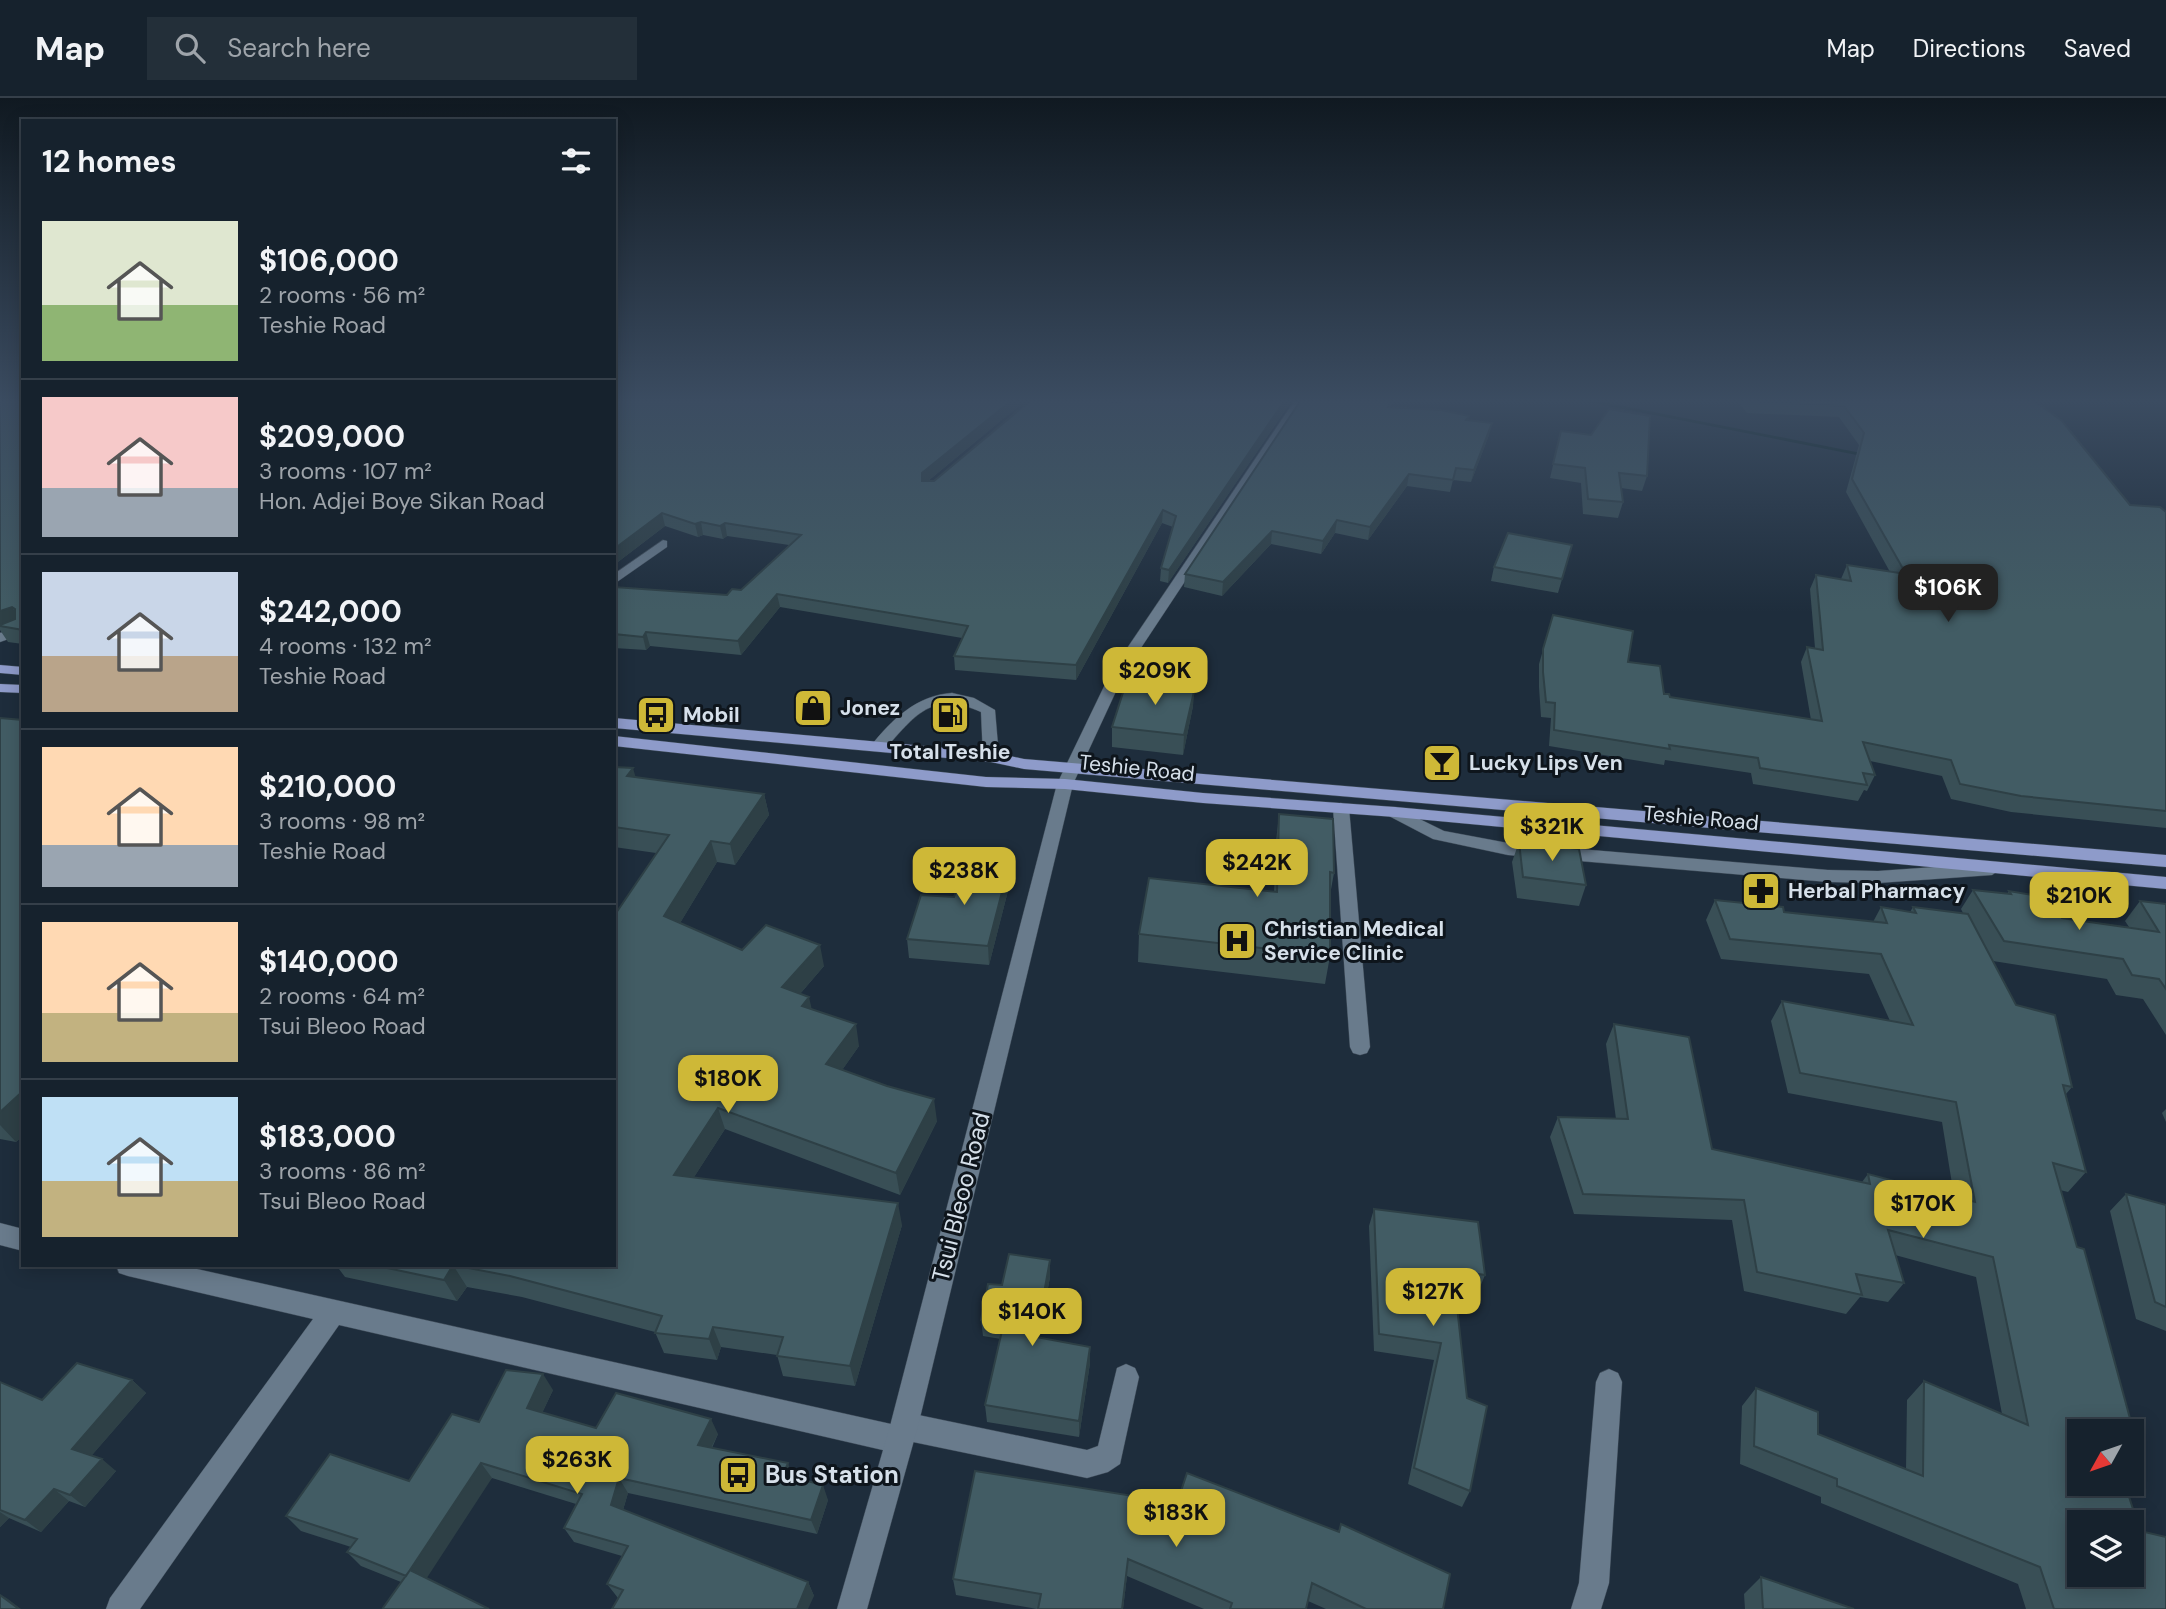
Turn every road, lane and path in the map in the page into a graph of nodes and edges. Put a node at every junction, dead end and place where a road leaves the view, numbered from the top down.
1 (1253, 471) edge
2 (663, 544) dead end
3 (616, 579) edge
4 (21, 630) edge
5 (0, 638) edge
6 (0, 669) edge
7 (21, 671) edge
8 (0, 688) edge
9 (21, 690) edge
10 (616, 723) edge
11 (616, 741) edge
12 (878, 747) junction
13 (991, 757) junction
14 (1068, 776) junction
15 (1341, 808) junction
16 (1395, 812) junction
17 (2166, 861) edge
18 (1996, 869) junction
19 (2166, 883) edge
20 (1360, 1047) dead end
21 (0, 1234) edge
22 (21, 1239) edge
23 (136, 1267) edge
24 (332, 1314) junction
25 (1126, 1377) dead end
26 (1609, 1382) dead end
27 (902, 1433) junction
28 (121, 1609) edge
29 (852, 1609) edge
30 (1586, 1609) edge

1 - 14 street, Tsui Bleoo Road
2 - 3 street
4 - 5 street
6 - 7 main road
8 - 9 main road
10 - 12 main road
11 - 14 main road
12 - 13 main road
12 - 13 street
13 - 14 main road
14 - 15 main road, Teshie Road
14 - 17 main road, Teshie Road
14 - 27 street, Tsui Bleoo Road
15 - 16 main road, Teshie Road
15 - 20 street
16 - 18 main road, Teshie Road
16 - 18 street
18 - 19 main road, Teshie Road
21 - 22 street
23 - 24 street
24 - 27 street
24 - 28 street
25 - 27 street
26 - 30 street
27 - 29 street, Tsui Bleoo Road

